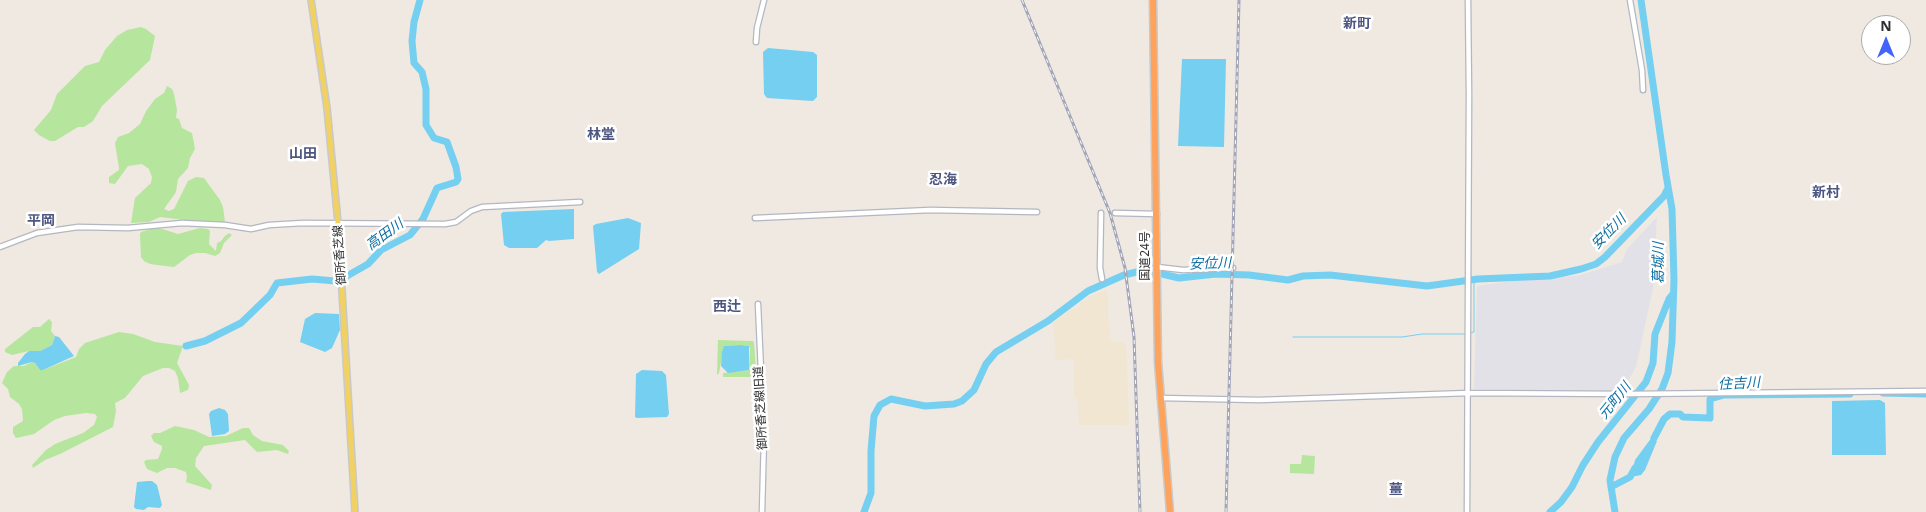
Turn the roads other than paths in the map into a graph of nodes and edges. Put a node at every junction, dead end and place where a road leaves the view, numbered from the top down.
1 (312, 0) edge
2 (764, 0) edge
3 (1153, 0) edge
4 (1468, 0) edge
5 (1630, 0) edge
6 (756, 42) dead end
7 (1643, 90) dead end
8 (580, 202) dead end
9 (1037, 212) dead end
10 (1101, 213) dead end
11 (1115, 213) dead end
12 (1157, 214) junction
13 (755, 218) dead end
14 (338, 223) junction
15 (0, 247) edge
16 (1233, 268) dead end
17 (1157, 271) junction
18 (1102, 279) dead end
19 (758, 304) dead end
20 (1926, 390) edge
21 (1469, 393) junction
22 (1160, 398) junction
23 (354, 512) edge
24 (762, 512) edge
25 (1170, 512) edge
26 (1467, 512) edge

1 - 14 main road, 御所香芝線
2 - 6 street
3 - 12 highway, 国道24号
4 - 21 street
5 - 7 street
8 - 14 street
9 - 13 street
10 - 18 street
11 - 12 street
12 - 17 highway, 国道24号
14 - 15 street
14 - 23 main road, 御所香芝線
16 - 17 street
17 - 22 highway, 国道24号
19 - 24 street, 御所香芝線旧道
20 - 21 street
21 - 22 street
21 - 26 street
22 - 25 highway, 国道24号

